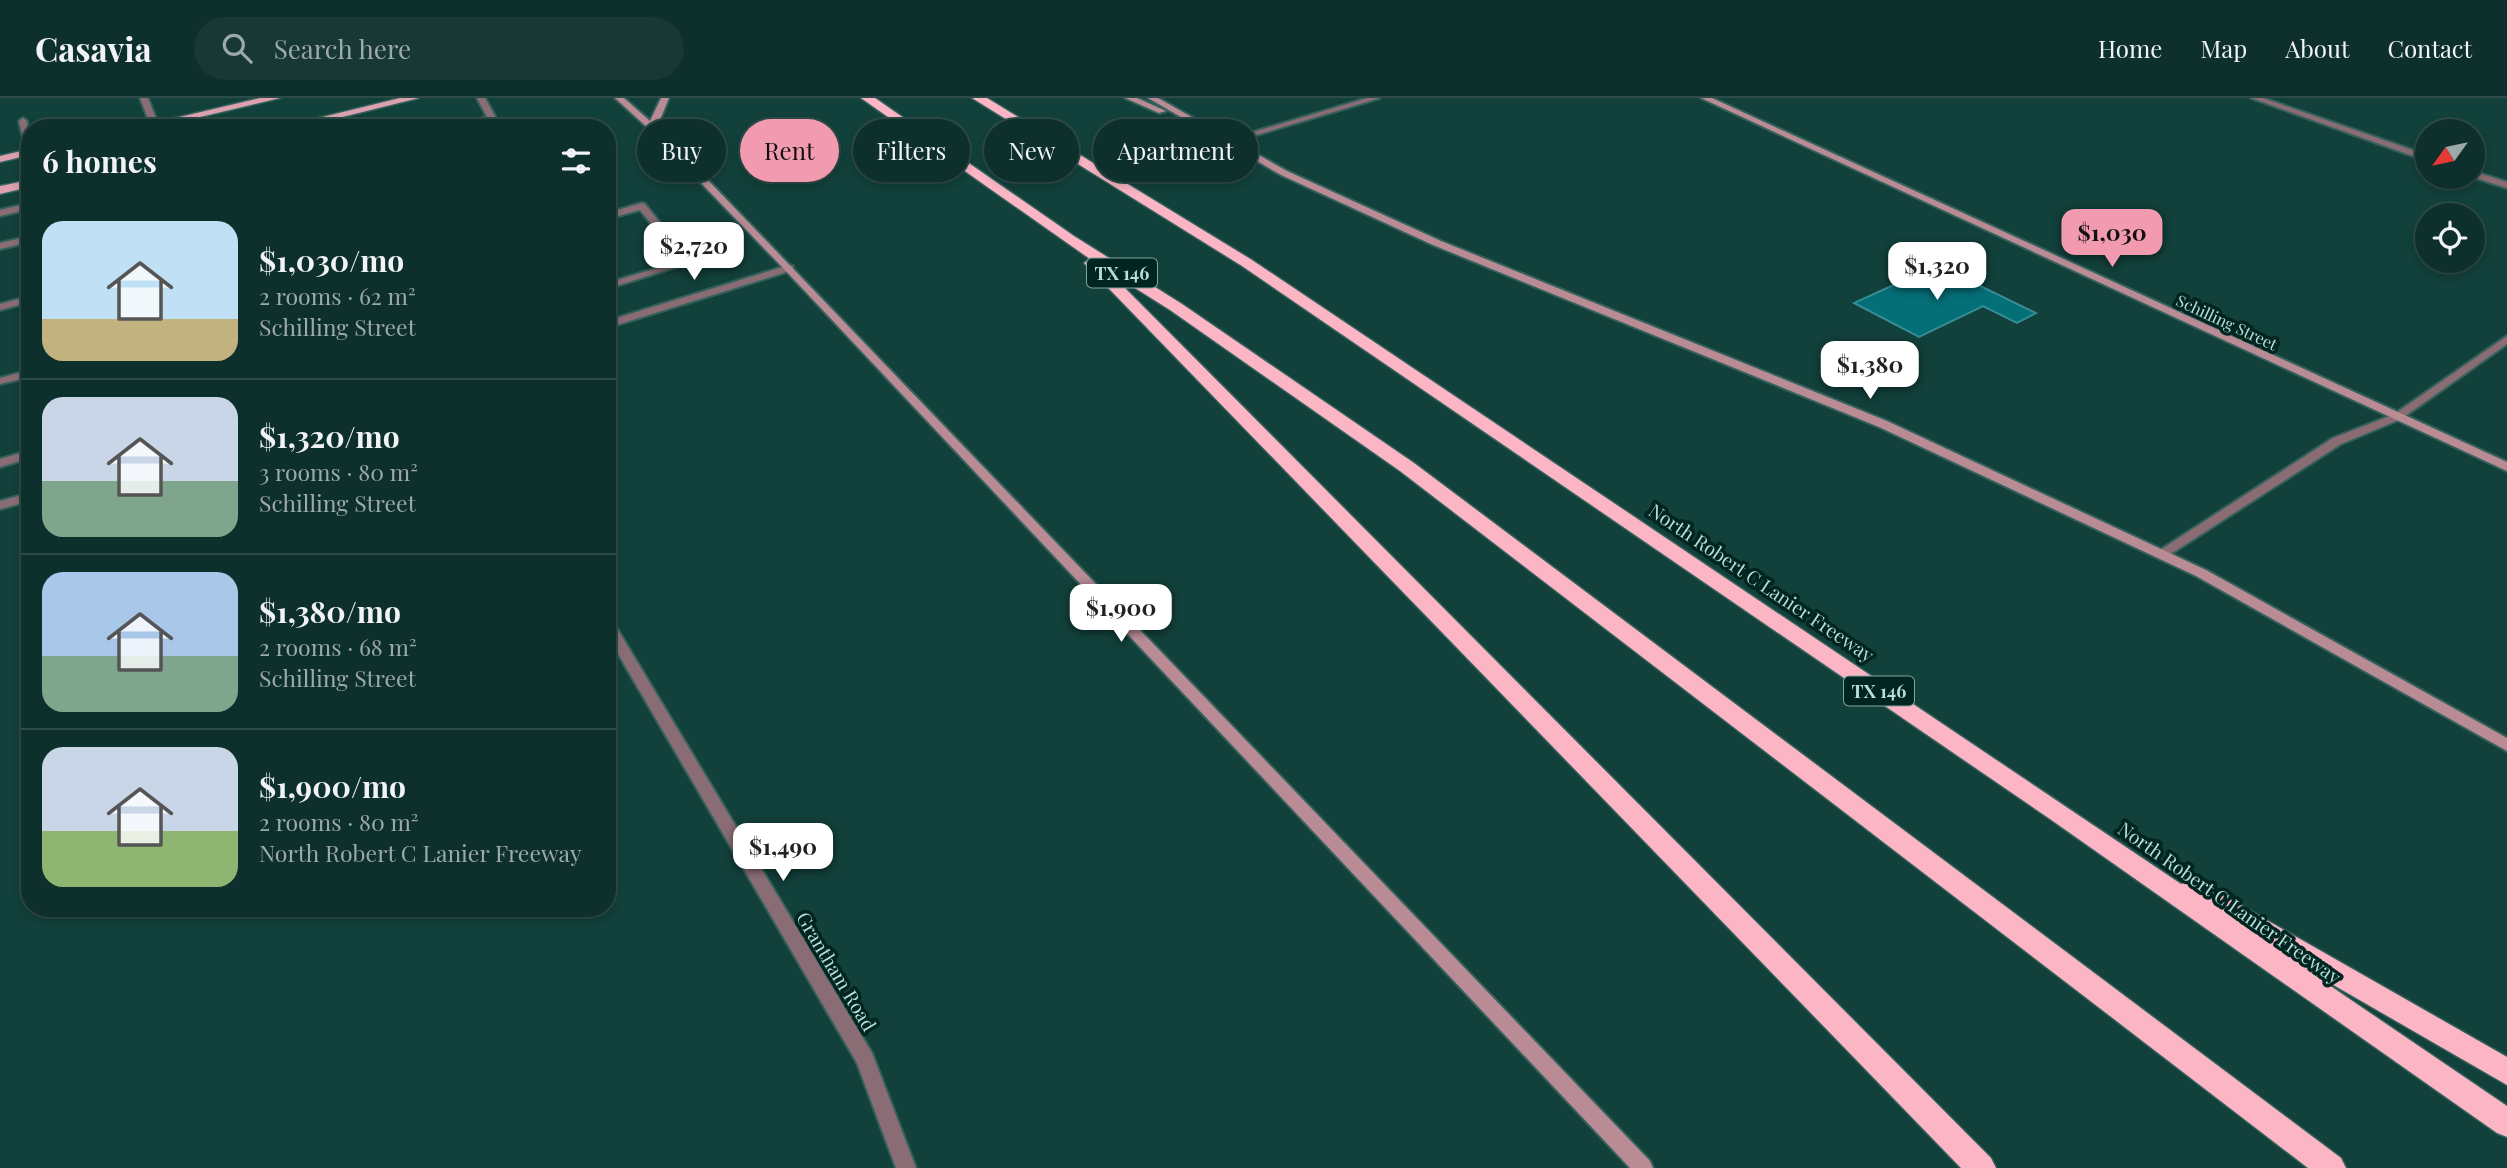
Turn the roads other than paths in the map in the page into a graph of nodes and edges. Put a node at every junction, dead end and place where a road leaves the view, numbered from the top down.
1 (144, 98) edge
2 (275, 98) edge
3 (414, 98) edge
4 (481, 98) edge
5 (619, 98) edge
6 (665, 98) edge
7 (867, 98) edge
8 (978, 98) edge
9 (1129, 98) edge
10 (1153, 98) edge
11 (1376, 98) edge
12 (1705, 98) edge
13 (2255, 98) edge
14 (492, 118) joint
15 (151, 119) edge
16 (184, 119) edge
17 (322, 119) edge
18 (488, 119) edge
19 (643, 119) edge
20 (656, 119) edge
21 (1182, 119) edge
22 (1188, 119) edge
23 (1258, 132) edge
24 (21, 154) edge
25 (2415, 154) edge
26 (1258, 158) edge
27 (0, 159) edge
28 (2485, 178) edge
29 (705, 182) edge
30 (21, 185) edge
31 (2507, 186) edge
32 (0, 190) edge
33 (21, 208) edge
34 (0, 213) edge
35 (616, 213) edge
36 (1069, 239) junction
37 (21, 241) edge
38 (0, 246) edge
39 (789, 268) junction
40 (616, 283) edge
41 (21, 301) edge
42 (0, 307) edge
43 (616, 322) edge
44 (2507, 339) edge
45 (21, 375) edge
46 (0, 381) edge
47 (2397, 417) junction
48 (21, 457) edge
49 (0, 463) edge
50 (2507, 467) edge
51 (21, 499) edge
52 (0, 505) edge
53 (2161, 554) junction
54 (616, 639) edge
55 (2507, 745) edge
56 (2058, 812) junction
57 (2507, 1072) edge
58 (2507, 1123) edge
59 (906, 1168) edge
60 (1643, 1168) edge
61 (1981, 1168) edge
62 (2331, 1168) edge

1 - 15 street
2 - 16 main road
3 - 17 main road
4 - 14 street
5 - 19 main road
6 - 20 main road
7 - 36 highway, TX 146
8 - 56 highway, North Robert C Lanier Freeway / TX 146
9 - 21 main road
10 - 22 main road
11 - 23 street
12 - 47 main road, Schilling Street
13 - 25 street
14 - 18 street
24 - 27 main road
26 - 53 main road
28 - 31 street
29 - 39 main road
30 - 32 main road
33 - 34 street
35 - 40 street
36 - 61 highway
36 - 62 highway, TX 146
37 - 38 street
39 - 43 street
39 - 60 main road
41 - 42 street
44 - 47 street
45 - 46 street
47 - 50 main road, Schilling Street
47 - 53 street
48 - 49 street
51 - 52 street
53 - 55 main road
54 - 59 street, Grantham Road
56 - 57 highway
56 - 58 highway, North Robert C Lanier Freeway / TX 146

